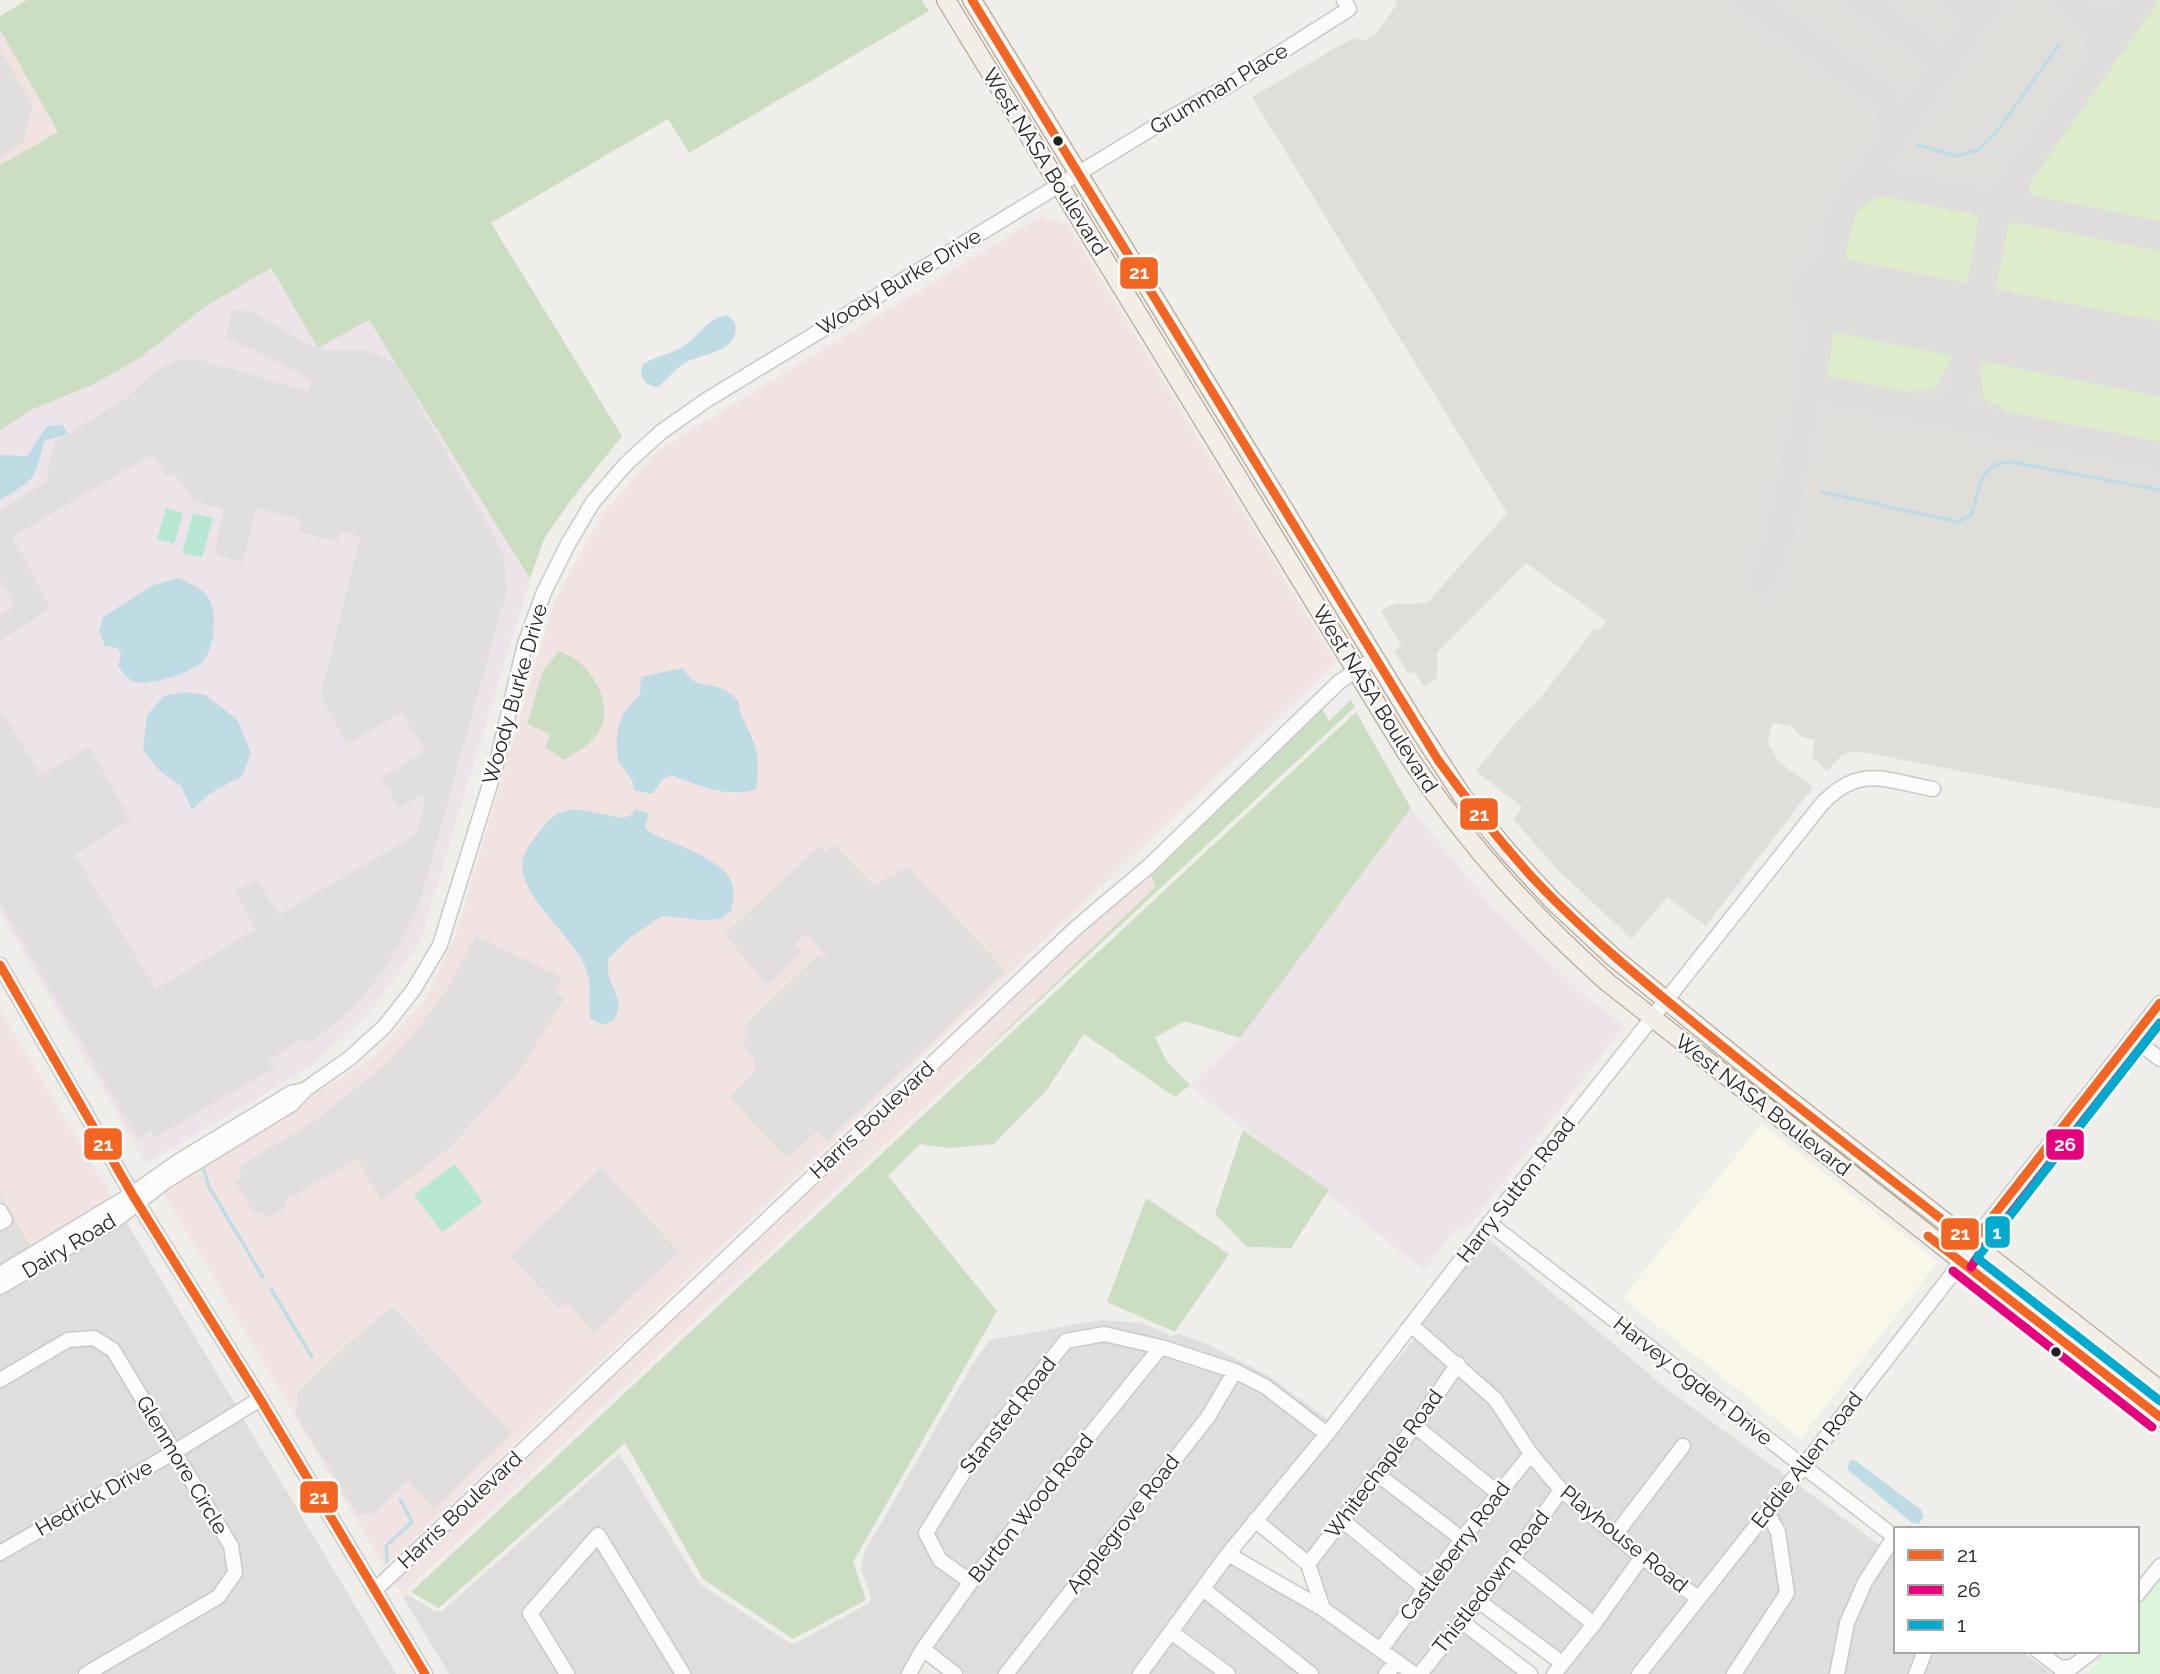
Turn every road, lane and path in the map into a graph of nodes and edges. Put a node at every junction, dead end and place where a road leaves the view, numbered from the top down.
1 (946, 0) edge
2 (972, 0) edge
3 (1344, 0) edge
4 (1079, 174) junction
5 (1060, 186) junction
6 (1284, 508) junction
7 (1264, 519) junction
8 (1375, 658) junction
9 (1355, 670) junction
10 (1933, 789) dead end
11 (0, 965) edge
12 (1665, 1000) junction
13 (2160, 1003) edge
14 (1652, 1018) junction
15 (2133, 1038) junction
16 (2160, 1059) edge
17 (135, 1199) junction
18 (0, 1211) edge
19 (0, 1223) edge
20 (1489, 1223) junction
21 (1972, 1243) junction
22 (1961, 1261) junction
23 (0, 1274) edge
24 (0, 1287) edge
25 (1411, 1325) junction
26 (1161, 1347) junction
27 (1458, 1364) junction
28 (1235, 1371) junction
29 (0, 1380) edge
30 (2160, 1390) edge
31 (260, 1399) junction
32 (2160, 1417) edge
33 (1415, 1426) junction
34 (1327, 1434) junction
35 (1683, 1446) dead end
36 (176, 1451) junction
37 (1531, 1454) junction
38 (1802, 1468) junction
39 (1377, 1475) junction
40 (1561, 1490) junction
41 (1498, 1493) junction
42 (1767, 1512) junction
43 (1255, 1520) junction
44 (1342, 1520) junction
45 (1615, 1535) junction
46 (1894, 1536) edge
47 (1894, 1538) edge
48 (1462, 1539) junction
49 (0, 1553) edge
50 (1228, 1554) junction
51 (1642, 1557) junction
52 (1512, 1559) junction
53 (1308, 1564) junction
54 (2160, 1566) edge
55 (971, 1582) junction
56 (1203, 1589) junction
57 (1426, 1589) junction
58 (375, 1590) junction
59 (2139, 1592) edge
60 (1698, 1598) junction
61 (1478, 1600) junction
62 (1323, 1609) junction
63 (1461, 1620) junction
64 (1594, 1624) junction
65 (1171, 1632) junction
66 (923, 1648) junction
67 (1381, 1649) junction
68 (1924, 1653) edge
69 (2041, 1653) edge
70 (2090, 1653) edge
71 (1397, 1662) junction
72 (1558, 1668) edge
73 (86, 1674) edge
74 (425, 1674) edge
75 (566, 1674) edge
76 (683, 1674) edge
77 (909, 1674) edge
78 (956, 1674) edge
79 (1006, 1674) edge
80 (1140, 1674) edge
81 (1228, 1674) edge
82 (1311, 1674) edge
83 (1386, 1674) edge
84 (1414, 1674) edge
85 (1420, 1674) edge
86 (1530, 1674) edge
87 (1639, 1674) edge
88 (1734, 1674) edge
89 (1837, 1674) edge
90 (1916, 1674) edge

1 - 5 main road, West NASA Boulevard
2 - 4 main road, West NASA Boulevard
3 - 4 street, Grumman Place
4 - 5 street, Woody Burke Drive
4 - 6 main road, West NASA Boulevard
5 - 7 main road, West NASA Boulevard
5 - 17 street, Woody Burke Drive
6 - 7 main road
6 - 8 main road, West NASA Boulevard
7 - 9 main road, West NASA Boulevard
8 - 9 street, Harris Boulevard
8 - 12 main road, West NASA Boulevard
9 - 14 main road, West NASA Boulevard
9 - 58 street, Harris Boulevard
10 - 12 street, Harry Sutton Road
11 - 17 street
12 - 14 street, Harry Sutton Road
12 - 21 main road, West NASA Boulevard
13 - 15 street, Eddie Allen Road
14 - 20 street, Harry Sutton Road
14 - 22 main road, West NASA Boulevard
15 - 16 street
15 - 21 street, Eddie Allen Road
17 - 23 street, Dairy Road
17 - 24 street, Dairy Road
17 - 31 street
18 - 19 street
20 - 25 street, Harry Sutton Road
20 - 38 street, Harvey Ogden Drive
21 - 22 street, Eddie Allen Road
21 - 30 main road, West NASA Boulevard
22 - 32 main road, West NASA Boulevard
22 - 38 street, Eddie Allen Road
25 - 27 street, Playhouse Road
25 - 34 street, Harry Sutton Road
26 - 28 street, Stansted Road
26 - 55 street, Burton Wood Road
26 - 55 street, Stansted Road
27 - 33 street, Whitechaple Road
27 - 37 street, Playhouse Road
28 - 34 street, Stansted Road
28 - 79 street, Applegrove Road
29 - 36 street, Glenmore Circle
31 - 36 street, Hedrick Drive
31 - 58 street
33 - 39 street, Whitechaple Road
33 - 41 street
34 - 43 street, Harry Sutton Road
35 - 45 street
36 - 49 street, Hedrick Drive
36 - 73 street, Glenmore Circle
37 - 40 street, Playhouse Road
37 - 41 street, Castleberry Road
38 - 42 street, Eddie Allen Road
38 - 46 street, Harvey Ogden Drive
39 - 44 street, Whitechaple Road
39 - 48 street
40 - 45 street, Playhouse Road
40 - 52 street, Thistledown Road
41 - 48 street, Castleberry Road
42 - 60 street, Eddie Allen Road
42 - 88 street
43 - 50 street, Harry Sutton Road
43 - 53 street
44 - 53 street, Whitechaple Road
44 - 57 street
45 - 51 street, Playhouse Road
47 - 89 street
48 - 57 street, Castleberry Road
50 - 56 street, Harry Sutton Road
50 - 62 street
51 - 60 street, Playhouse Road
51 - 64 street
52 - 61 street, Thistledown Road
52 - 64 street
53 - 62 street
54 - 59 street
55 - 66 street, Burton Wood Road
56 - 65 street, Harry Sutton Road
56 - 82 street
57 - 67 street, Castleberry Road
58 - 74 street
60 - 87 street, Eddie Allen Road
61 - 63 street, Thistledown Road
61 - 72 street
62 - 67 street
63 - 85 street, Thistledown Road
63 - 86 street
64 - 72 street
65 - 80 street, Harry Sutton Road
65 - 81 street
66 - 77 street, Burton Wood Road
66 - 78 street
67 - 71 street
68 - 90 street
69 - 70 street
71 - 83 street
71 - 84 street
75 - 76 street

